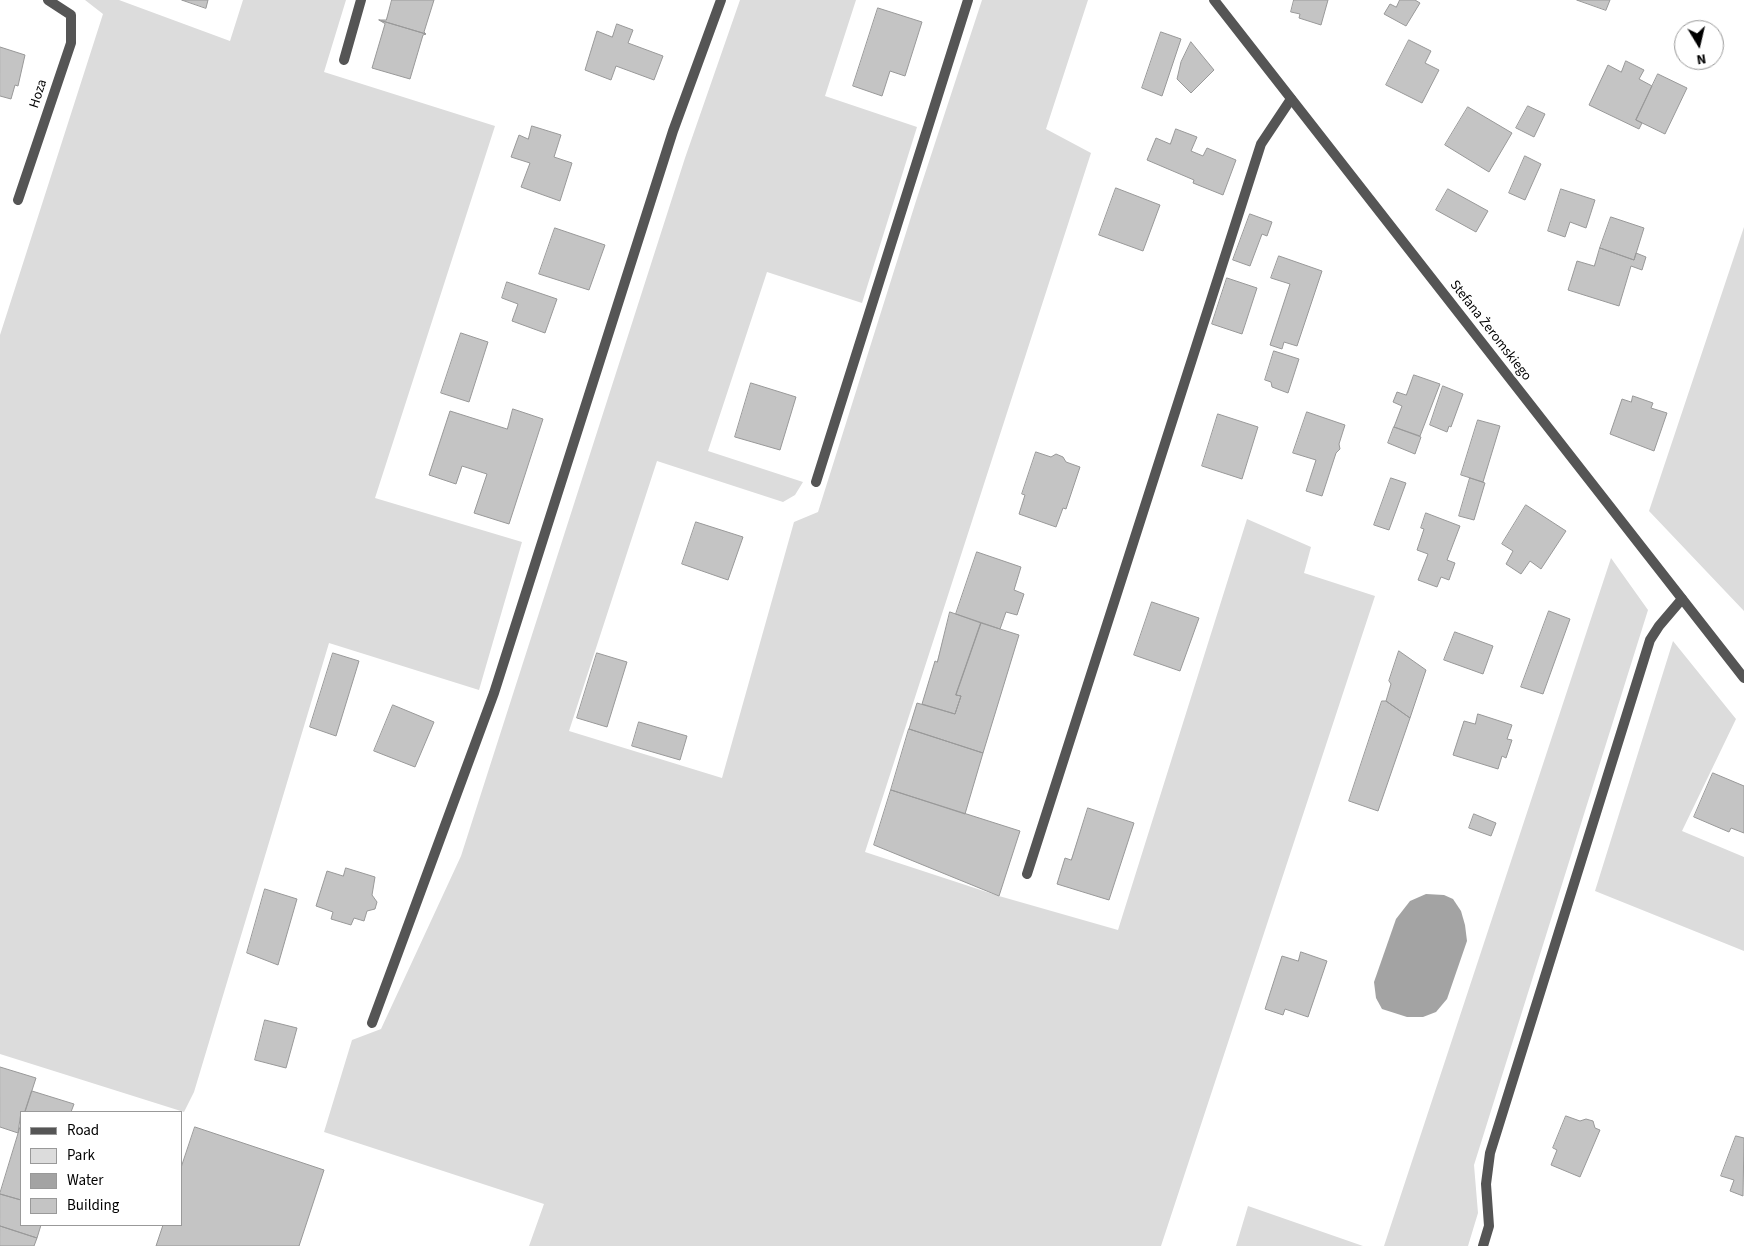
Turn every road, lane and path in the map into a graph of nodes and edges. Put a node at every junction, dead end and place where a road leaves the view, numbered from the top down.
1 (361, 0) edge
2 (721, 0) edge
3 (968, 0) edge
4 (1214, 0) edge
5 (52, 1) edge
6 (344, 60) dead end
7 (1291, 99) junction
8 (18, 200) dead end
9 (816, 482) dead end
10 (1682, 599) junction
11 (1744, 678) edge
12 (1027, 874) dead end
13 (372, 1023) dead end
14 (1483, 1246) edge

1 - 6 street
2 - 13 street
3 - 9 street
4 - 7 street, Stefana Żeromskiego
5 - 8 street, Hoza
7 - 10 street, Stefana Żeromskiego
7 - 12 street
10 - 11 street, Stefana Żeromskiego
10 - 14 street

